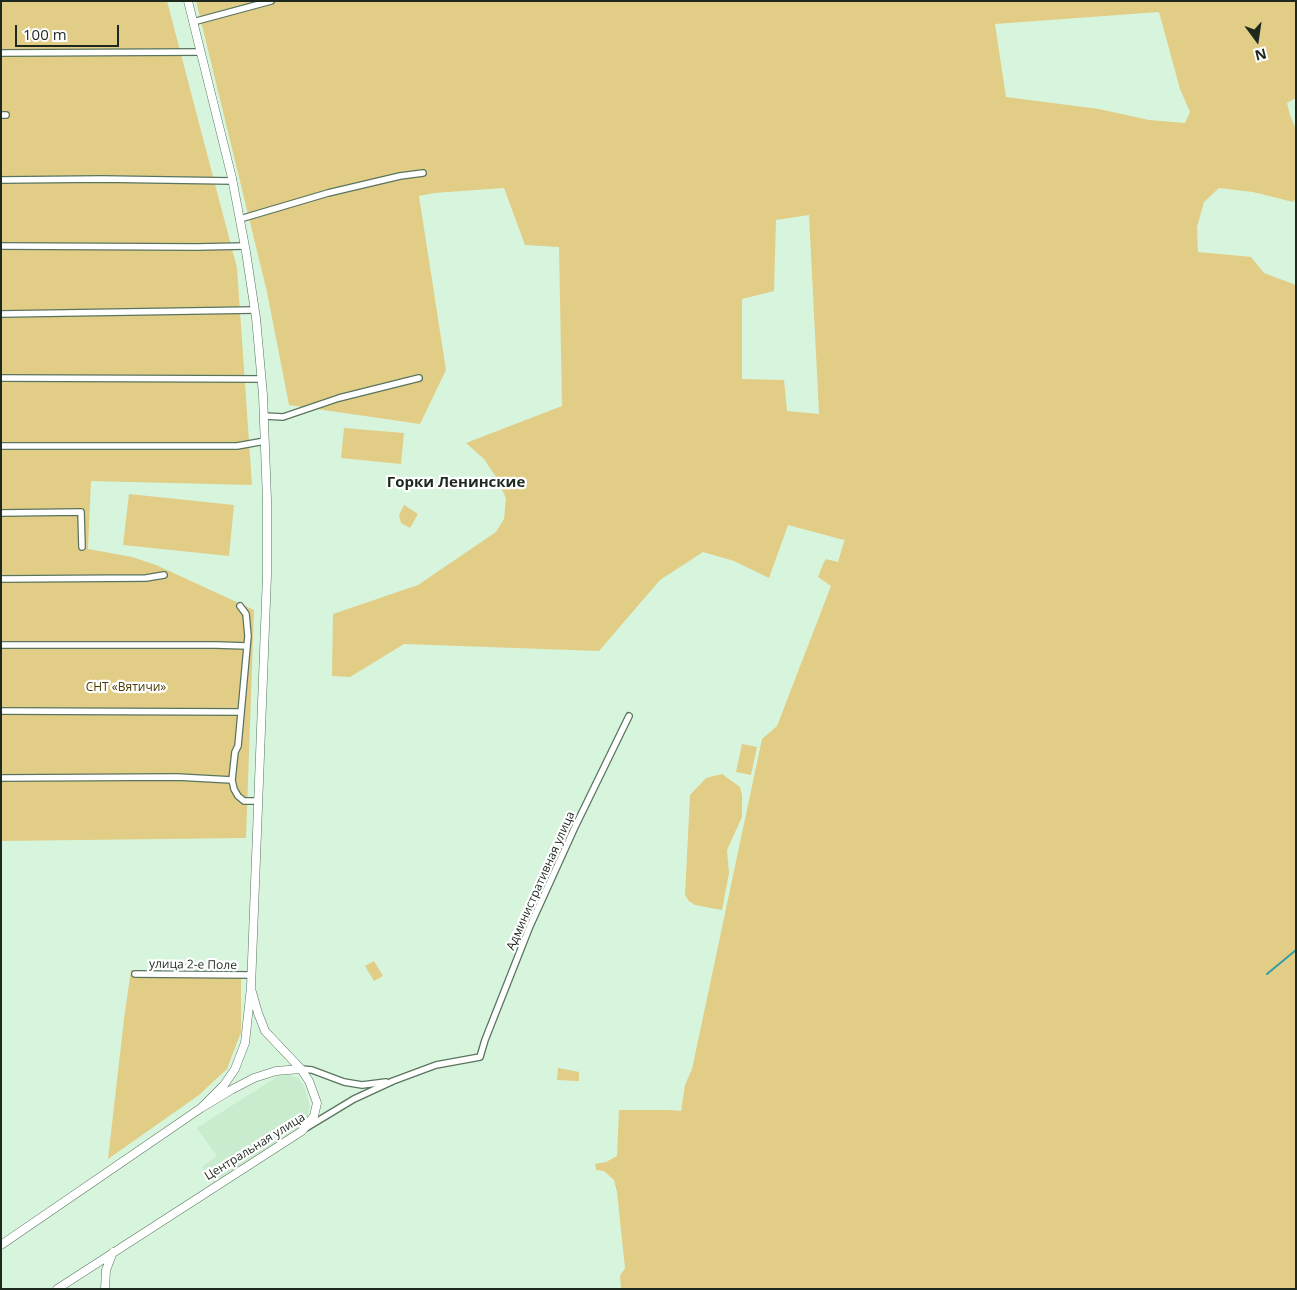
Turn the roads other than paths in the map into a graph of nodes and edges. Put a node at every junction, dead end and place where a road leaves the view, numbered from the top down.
1 (188, 1) edge
2 (271, 1) edge
3 (193, 22) junction
4 (1, 52) edge
5 (201, 52) junction
6 (423, 173) dead end
7 (1, 180) edge
8 (233, 181) junction
9 (240, 219) junction
10 (1, 246) edge
11 (245, 246) junction
12 (255, 310) junction
13 (1, 314) edge
14 (1, 378) edge
15 (419, 378) dead end
16 (262, 379) junction
17 (264, 416) junction
18 (265, 441) junction
19 (1, 446) edge
20 (1, 513) edge
21 (82, 548) dead end
22 (164, 575) dead end
23 (1, 579) edge
24 (240, 606) dead end
25 (1, 645) edge
26 (247, 646) junction
27 (1, 711) edge
28 (241, 712) junction
29 (629, 716) dead end
30 (1, 778) edge
31 (232, 780) junction
32 (258, 801) junction
33 (134, 974) dead end
34 (252, 975) junction
35 (251, 987) junction
36 (480, 1057) joint
37 (301, 1069) junction
38 (393, 1081) junction
39 (201, 1108) junction
40 (302, 1131) junction
41 (1, 1245) edge
42 (113, 1252) junction
43 (57, 1289) edge
44 (104, 1289) edge

1 - 3 main road
2 - 3 street
3 - 5 main road
4 - 5 street
5 - 8 main road
6 - 9 street
7 - 8 street
8 - 9 main road
9 - 11 main road
10 - 11 street
11 - 12 main road
12 - 13 street
12 - 16 main road
14 - 16 street
15 - 17 street
16 - 17 main road
17 - 18 main road
18 - 19 street
18 - 32 main road
20 - 21 street
22 - 23 street
24 - 26 street
25 - 26 street
26 - 28 street
27 - 28 street
28 - 31 street
29 - 36 street, Административная улица
30 - 31 street
31 - 32 street
32 - 34 main road
33 - 34 street, улица 2-е Поле
34 - 35 main road
35 - 37 main road
35 - 39 main road
36 - 38 street, Центральная улица
37 - 38 street
37 - 39 main road
37 - 40 main road
38 - 40 street, Центральная улица
39 - 41 main road
40 - 42 main road, Центральная улица
42 - 43 main road, Центральная улица
42 - 44 main road

